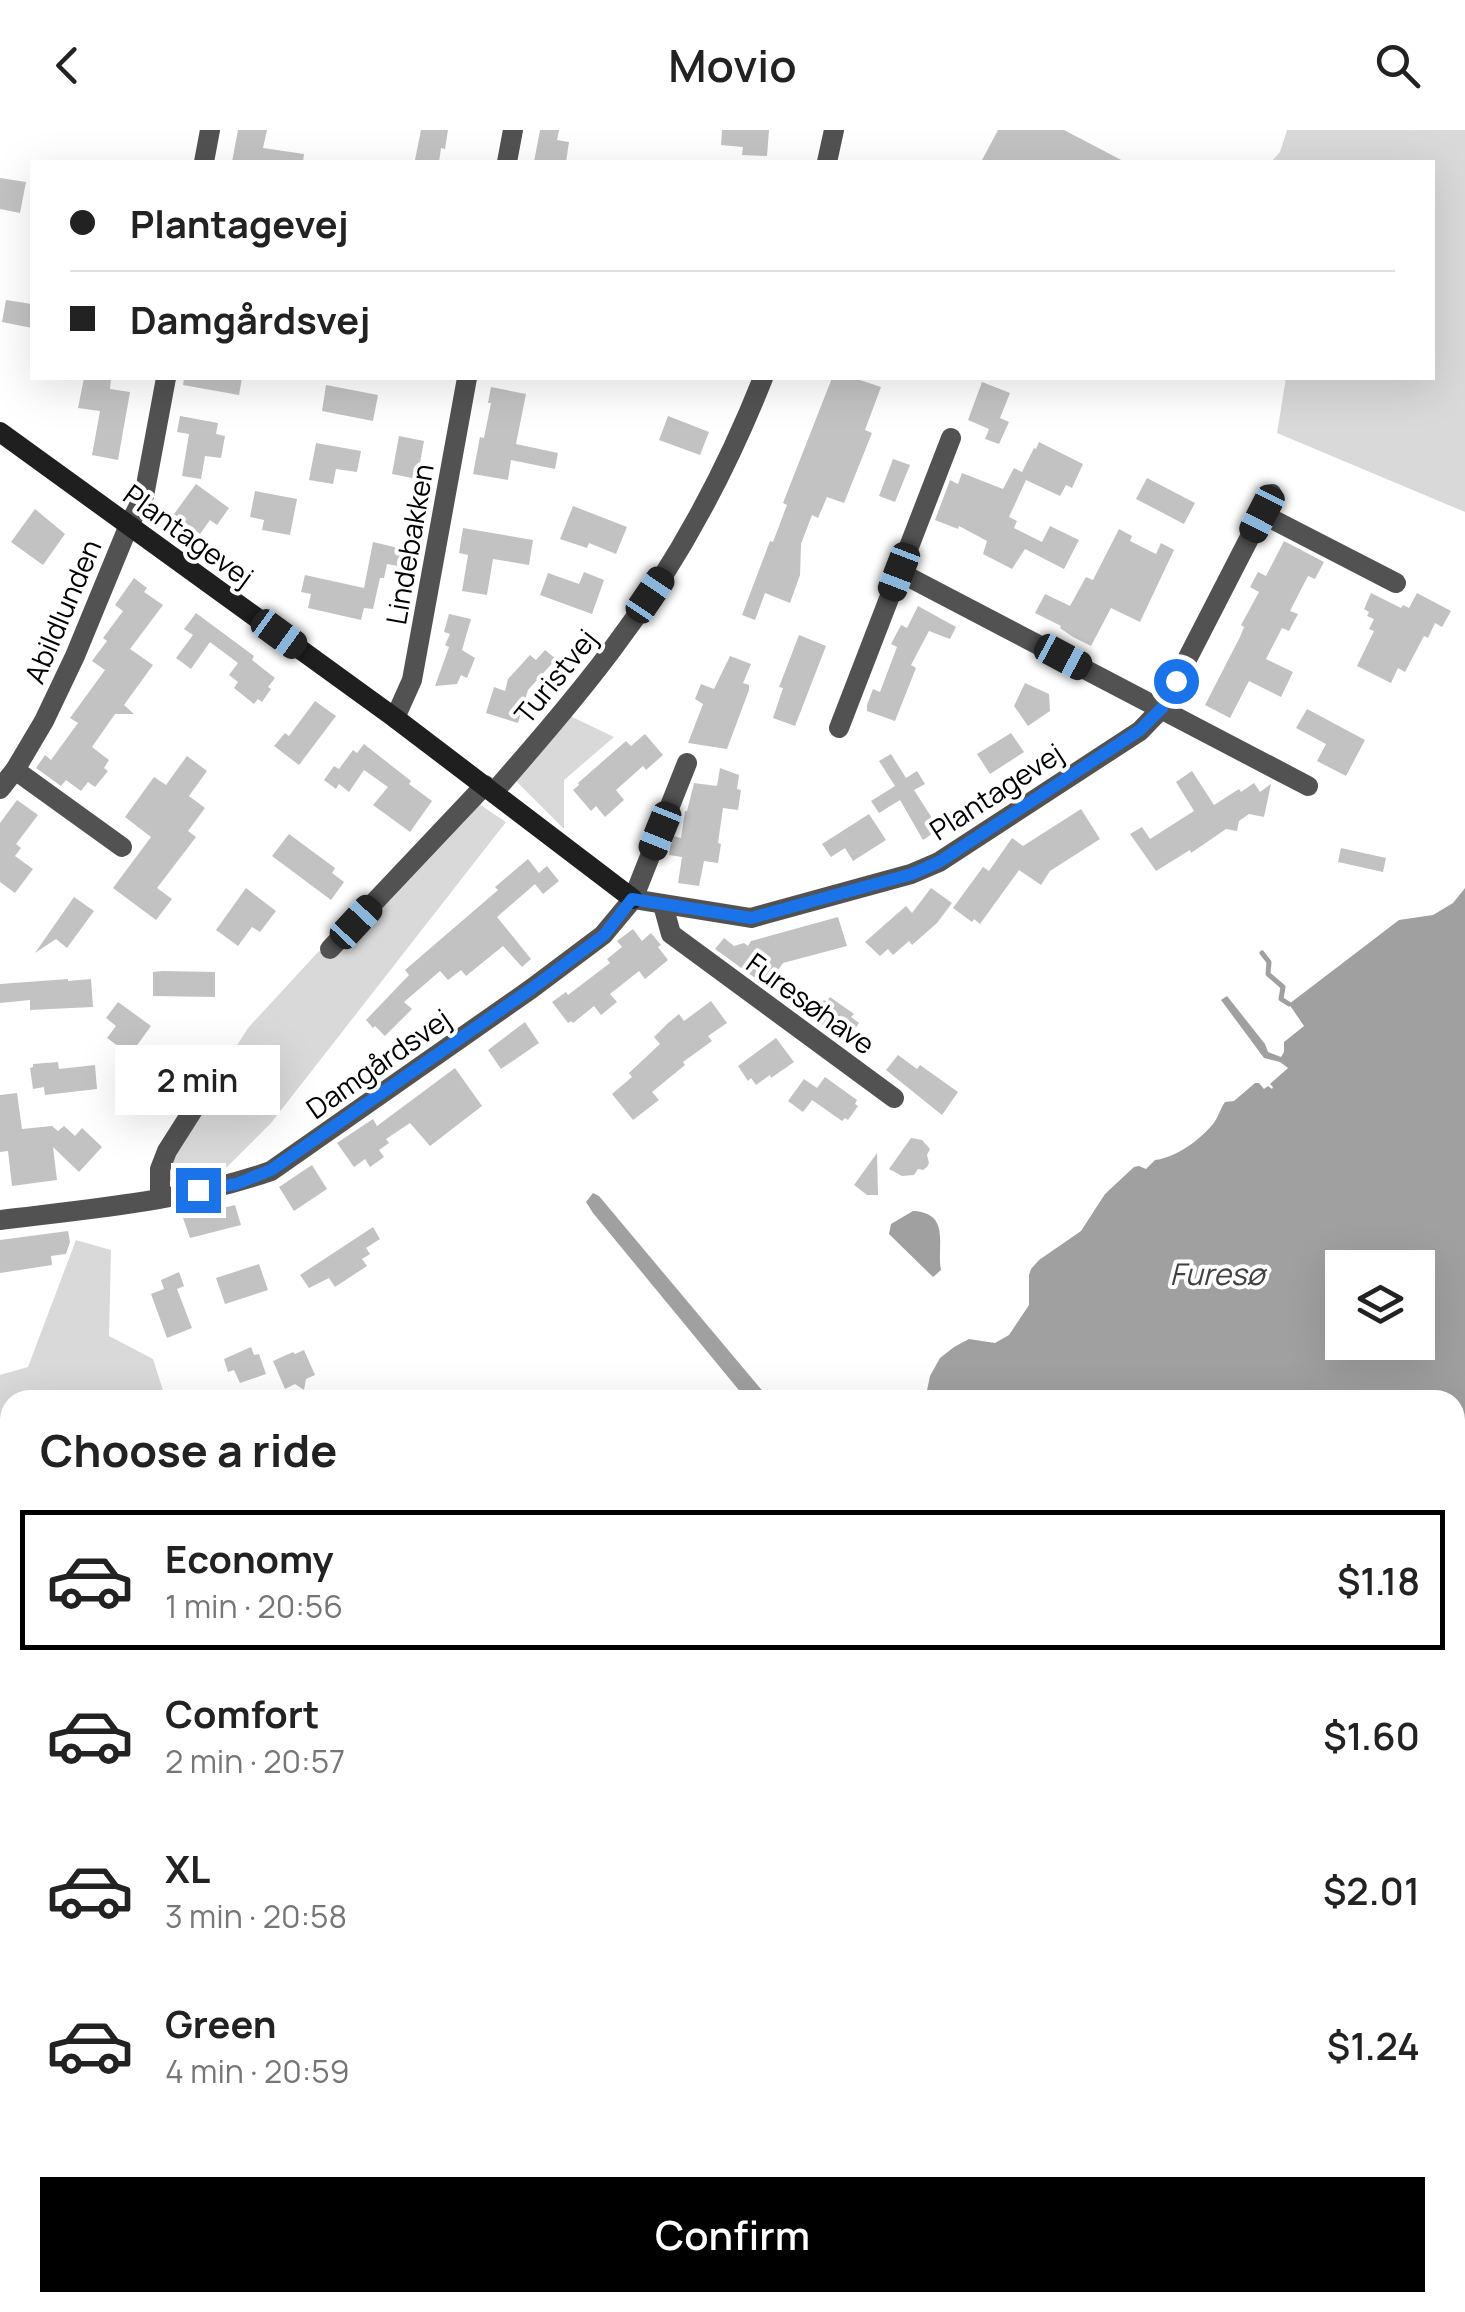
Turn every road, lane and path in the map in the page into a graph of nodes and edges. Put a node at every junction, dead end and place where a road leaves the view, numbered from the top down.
1 (210, 130) edge
2 (513, 130) edge
3 (834, 130) edge
4 (204, 160) edge
5 (507, 160) edge
6 (827, 160) edge
7 (166, 380) edge
8 (468, 380) edge
9 (762, 380) edge
10 (0, 432) edge
11 (950, 438) dead end
12 (1272, 494) dead end
13 (1262, 514) junction
14 (129, 525) junction
15 (899, 572) junction
16 (1396, 583) dead end
17 (1162, 708) junction
18 (395, 718) junction
19 (839, 728) dead end
20 (687, 763) dead end
21 (15, 770) junction
22 (1308, 786) dead end
23 (489, 788) junction
24 (0, 789) edge
25 (122, 847) dead end
26 (632, 899) junction
27 (663, 905) junction
28 (330, 949) dead end
29 (221, 1066) dead end
30 (894, 1098) dead end
31 (160, 1197) junction
32 (0, 1220) edge

1 - 4 street
2 - 5 street
3 - 6 street
7 - 14 street, Abildlunden
8 - 18 street, Lindebakken
9 - 23 street, Turistvej
10 - 14 street, Plantagevej
11 - 15 street
12 - 13 street, Plantagevej
13 - 16 street
13 - 17 street, Plantagevej
14 - 18 street, Plantagevej
14 - 21 street, Abildlunden
15 - 17 street
15 - 19 street
17 - 22 street
17 - 27 street, Plantagevej
18 - 23 street, Plantagevej
20 - 26 street
21 - 24 street, Abildlunden
21 - 25 street
23 - 26 street, Plantagevej
23 - 28 street, Turistvej
26 - 27 street, Plantagevej
26 - 31 street, Damgårdsvej
27 - 30 street, Furesøhave
29 - 31 street
31 - 32 street, Damgårdsvej

